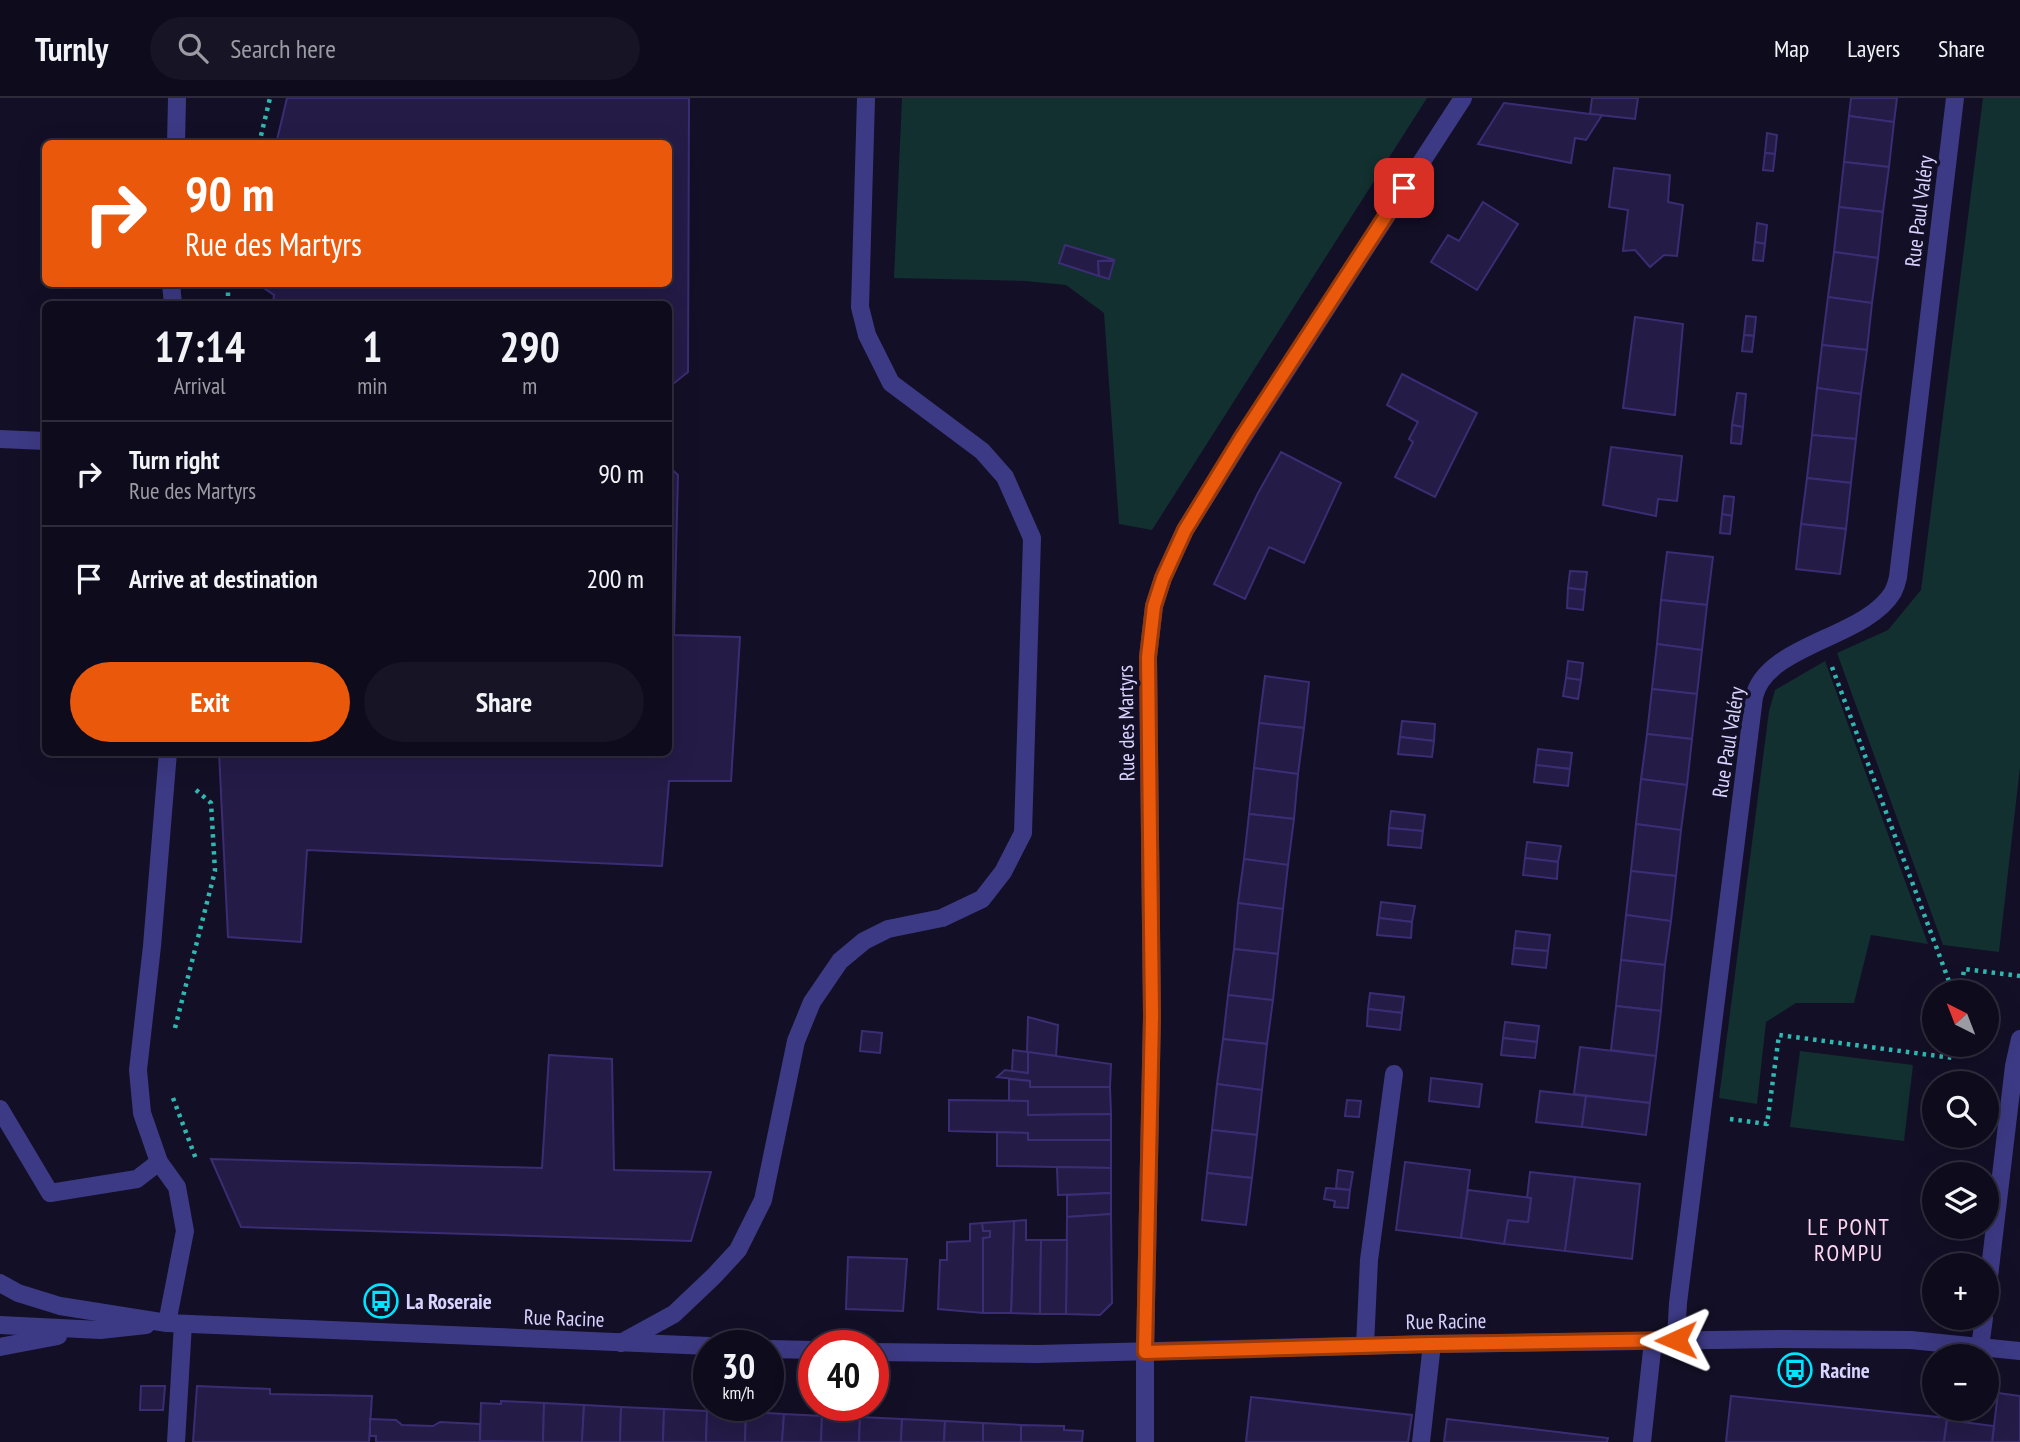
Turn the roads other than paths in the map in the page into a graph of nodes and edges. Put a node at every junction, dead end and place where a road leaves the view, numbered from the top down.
1 (177, 98) edge
2 (866, 98) edge
3 (1463, 98) edge
4 (1955, 98) edge
5 (176, 140) edge
6 (0, 439) edge
7 (42, 440) edge
8 (168, 756) edge
9 (2020, 1039) edge
10 (1394, 1074) dead end
11 (0, 1109) edge
12 (159, 1162) junction
13 (1992, 1253) edge
14 (0, 1283) edge
15 (175, 1323) junction
16 (0, 1325) edge
17 (100, 1330) junction
18 (1676, 1340) junction
19 (1653, 1341) junction
20 (621, 1343) junction
21 (1432, 1344) junction
22 (1950, 1344) edge
23 (693, 1345) edge
24 (1365, 1346) junction
25 (0, 1347) edge
26 (1999, 1349) edge
27 (2020, 1351) edge
28 (1145, 1352) junction
29 (889, 1353) edge
30 (176, 1442) edge
31 (1145, 1442) edge
32 (1421, 1442) edge
33 (1642, 1442) edge

1 - 5 street
2 - 20 street
3 - 28 street, Rue des Martyrs
4 - 18 street, Rue Paul Valéry
6 - 7 street
8 - 12 street
9 - 13 street
10 - 24 street
11 - 12 street
12 - 15 street
14 - 15 street, Rue Racine
15 - 17 street, Rue Racine
15 - 20 street, Rue Racine
15 - 30 street
16 - 17 street, Rue Racine
17 - 25 street
18 - 19 street, Rue Racine
18 - 22 street, Rue Racine
19 - 21 street, Rue Racine
19 - 33 street
20 - 23 street, Rue Racine
21 - 24 street, Rue Racine
21 - 32 street
24 - 28 street, Rue Racine
26 - 27 street, Rue Racine
28 - 29 street, Rue Racine
28 - 31 street, Rue des Martyrs

